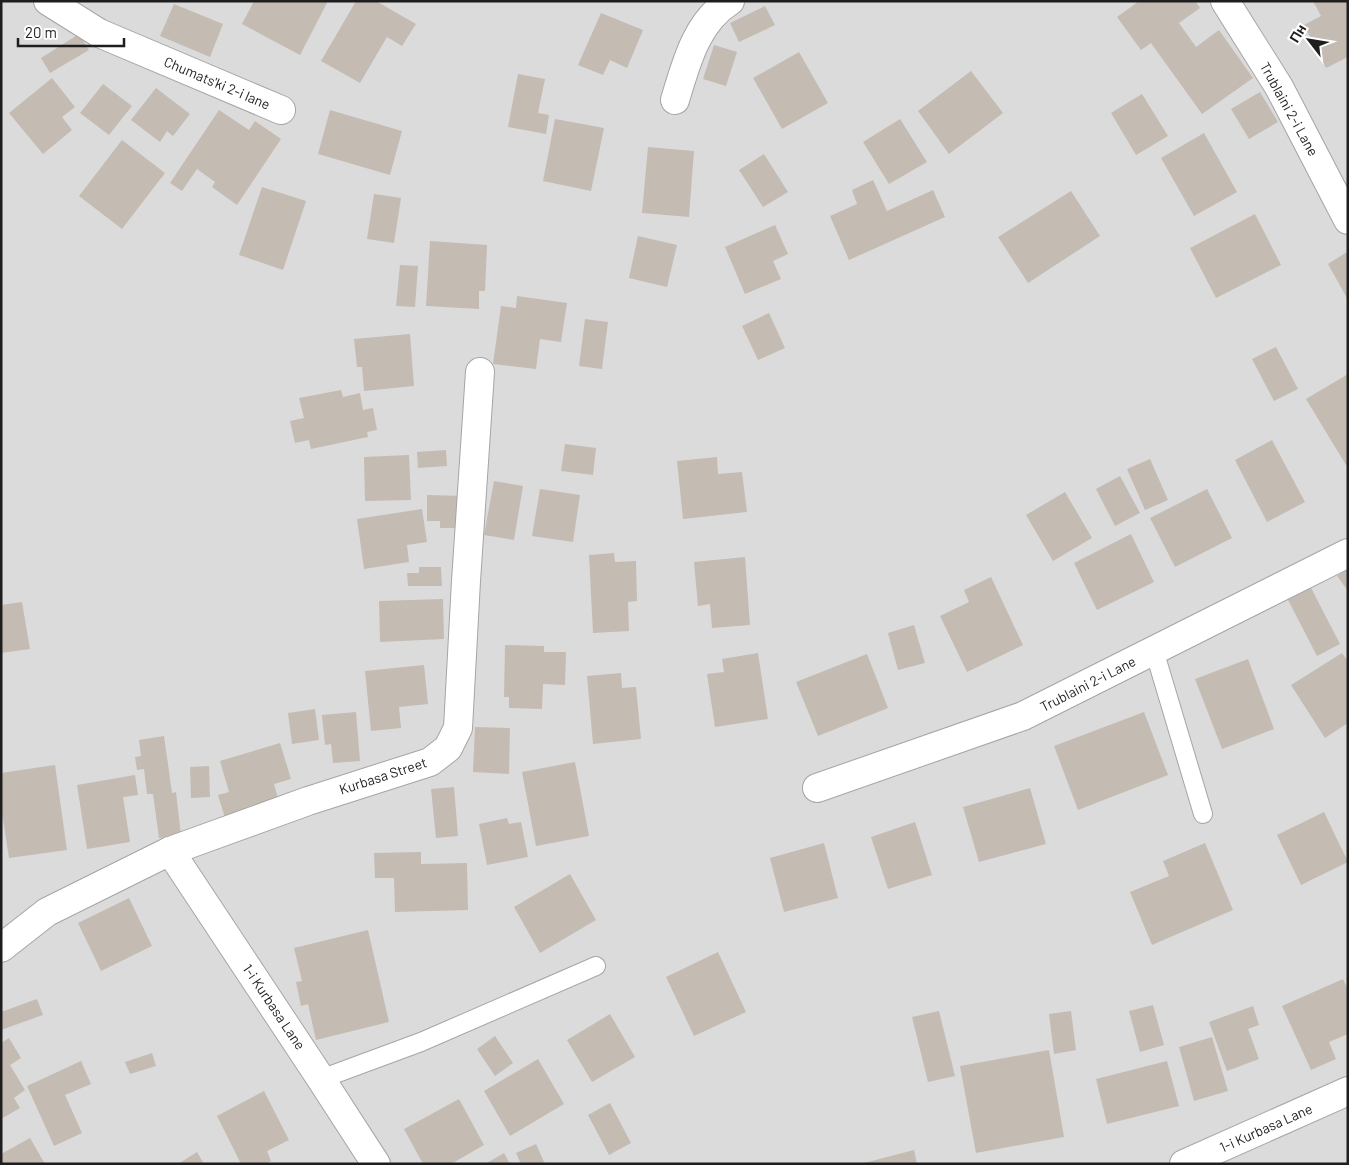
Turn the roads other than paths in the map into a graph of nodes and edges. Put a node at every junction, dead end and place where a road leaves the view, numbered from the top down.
1 (48, 1) edge
2 (730, 1) edge
3 (1225, 1) edge
4 (675, 100) dead end
5 (281, 110) dead end
6 (1348, 220) edge
7 (480, 372) dead end
8 (1348, 553) edge
9 (1154, 650) junction
10 (817, 788) dead end
11 (1202, 814) dead end
12 (170, 851) junction
13 (1, 948) edge
14 (596, 966) dead end
15 (321, 1078) junction
16 (1348, 1092) edge
17 (376, 1164) edge
18 (1184, 1164) edge

1 - 5 street, Chumats'ki 2-i lane
2 - 4 street
3 - 6 street, Trublaini 2-i Lane
7 - 12 street, Kurbasa Street
8 - 9 street, Trublaini 2-i Lane
9 - 10 street, Trublaini 2-i Lane
9 - 11 lane
12 - 13 street, Kurbasa Street
12 - 15 street, 1-i Kurbasa Lane
14 - 15 lane
15 - 17 street, 1-i Kurbasa Lane
16 - 18 street, 1-i Kurbasa Lane

